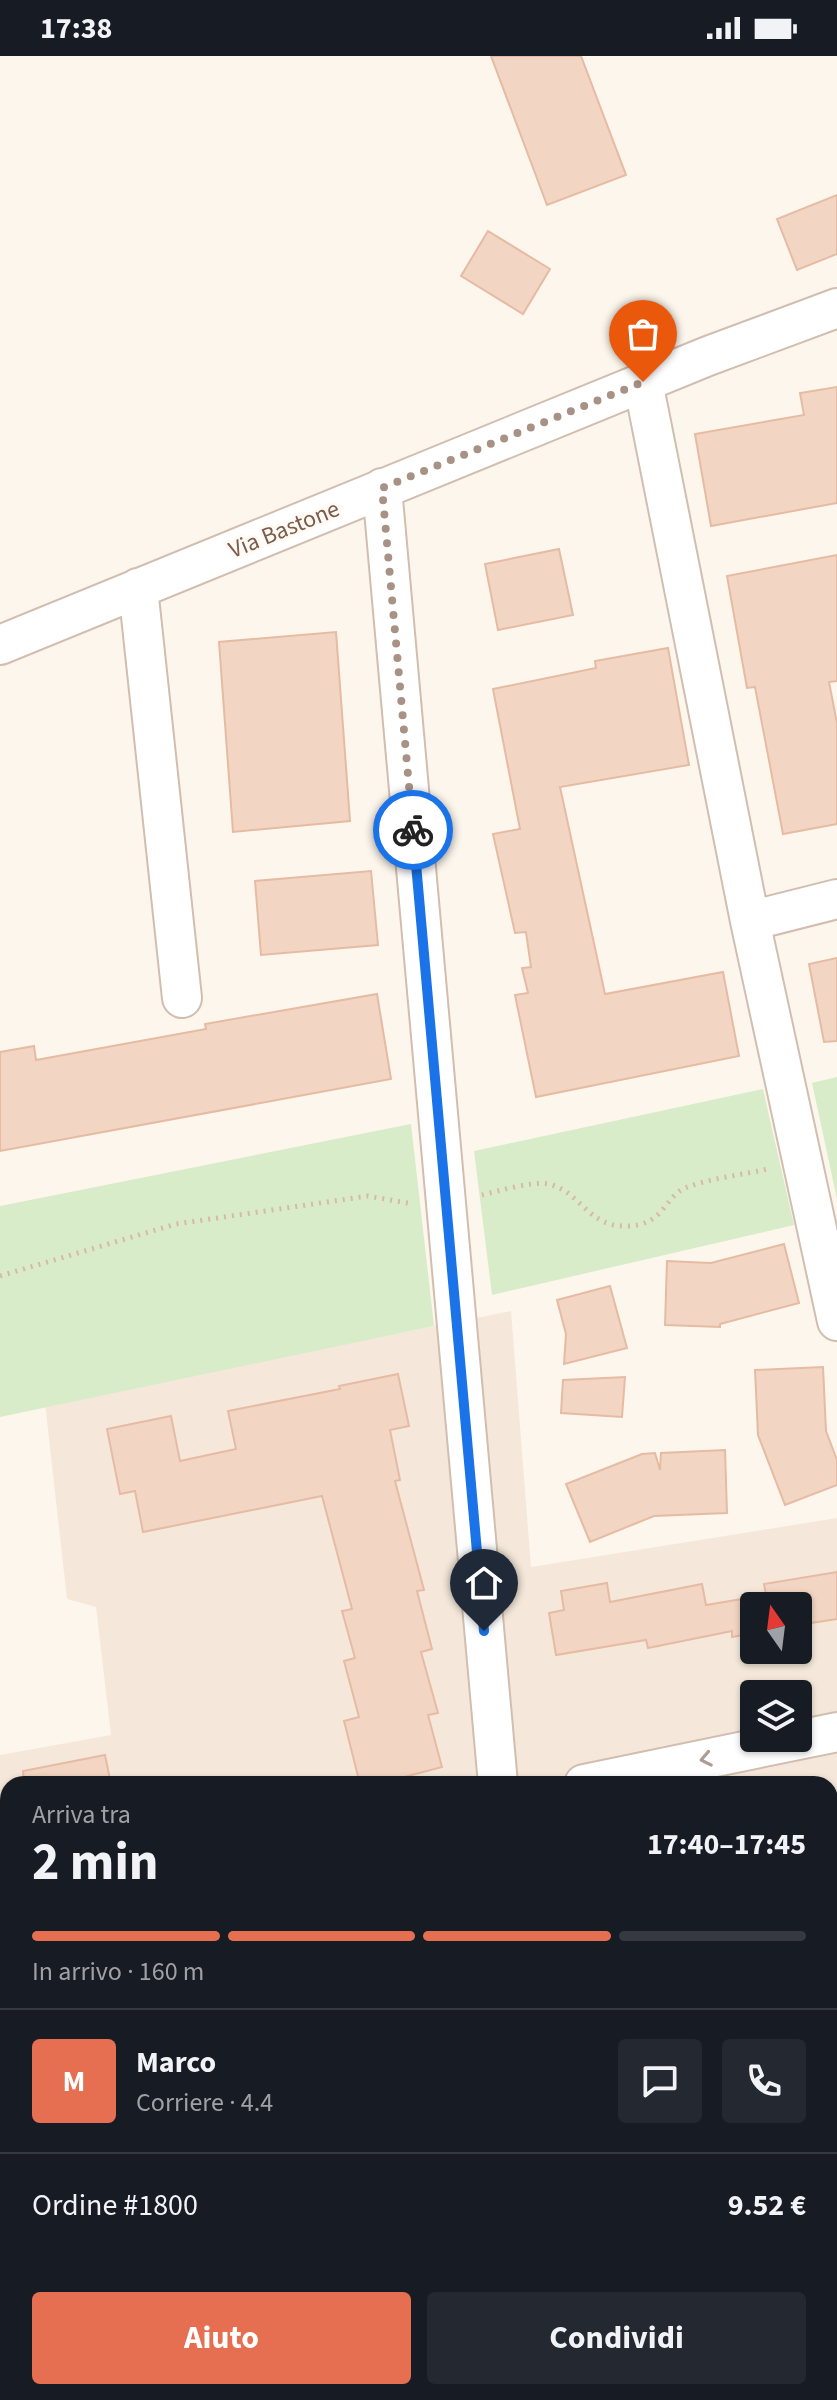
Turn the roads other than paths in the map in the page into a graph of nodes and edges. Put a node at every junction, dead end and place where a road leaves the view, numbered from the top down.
1 (837, 308) edge
2 (643, 382) junction
3 (382, 488) junction
4 (138, 588) junction
5 (0, 645) edge
6 (837, 899) edge
7 (750, 921) junction
8 (182, 998) dead end
9 (837, 1321) edge
10 (837, 1732) edge
11 (497, 1776) edge
12 (623, 1776) edge

1 - 2 street, Via Bastone
2 - 3 street, Via Bastone
2 - 7 street
3 - 4 street, Via Bastone
3 - 11 street
4 - 5 street, Via Bastone
4 - 8 street
6 - 7 street
7 - 9 street
10 -> 12 street

